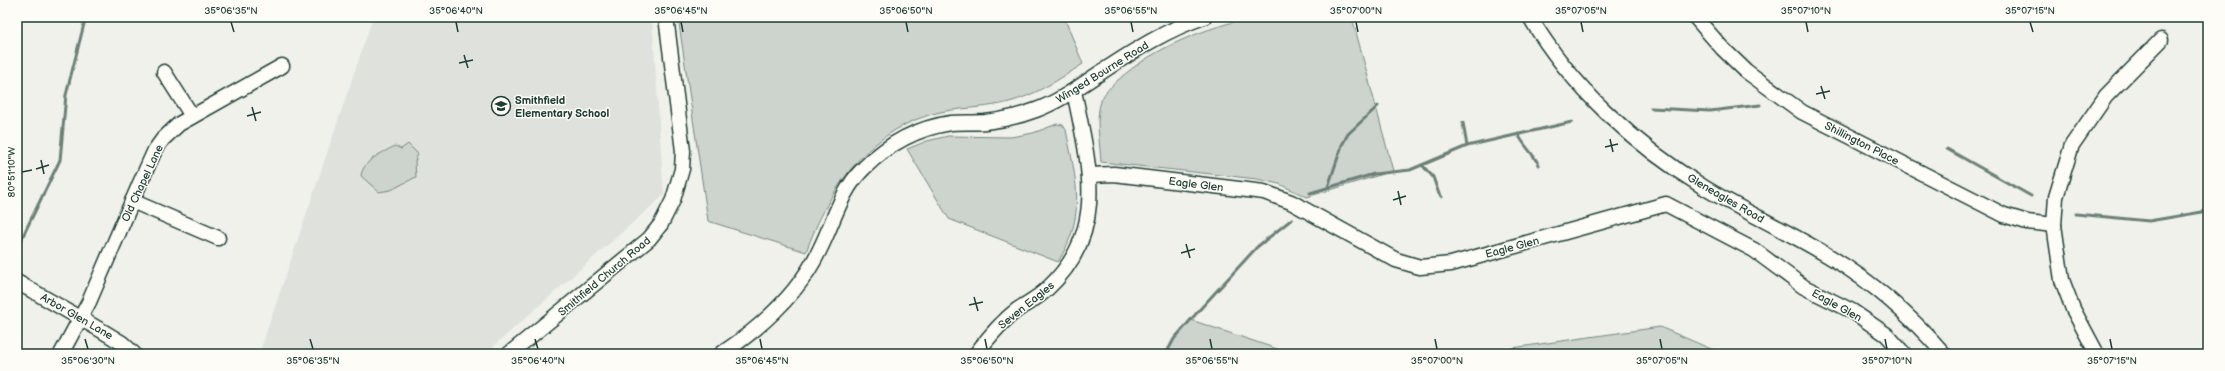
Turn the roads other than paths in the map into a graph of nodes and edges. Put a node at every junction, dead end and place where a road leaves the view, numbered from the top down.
1 (666, 17) edge
2 (1204, 17) edge
3 (1530, 17) edge
4 (1695, 17) edge
5 (2161, 40) dead end
6 (282, 66) dead end
7 (164, 72) dead end
8 (1074, 92) junction
9 (192, 116) junction
10 (1089, 175) junction
11 (132, 201) junction
12 (2054, 225) junction
13 (218, 238) dead end
14 (17, 282) edge
15 (80, 318) junction
16 (61, 354) edge
17 (134, 354) edge
18 (510, 354) edge
19 (721, 354) edge
20 (976, 354) edge
21 (1904, 354) edge
22 (1944, 354) edge
23 (2097, 354) edge

1 - 18 street, Smithfield Church Road
2 - 8 street, Winged Bourne Road
3 - 22 street, Gleneagles Road
4 - 12 street, Shillington Place
5 - 12 street
6 - 9 street, Old Chapel Lane
7 - 9 street
8 - 10 street, Seven Eagles
8 - 19 street, Winged Bourne Road
9 - 11 street, Old Chapel Lane
10 - 20 street, Seven Eagles
10 - 21 street, Eagle Glen
11 - 13 street
11 - 15 street, Old Chapel Lane
12 - 23 street
14 - 15 street, Arbor Glen Lane
15 - 16 street, Old Chapel Lane
15 - 17 street, Arbor Glen Lane

